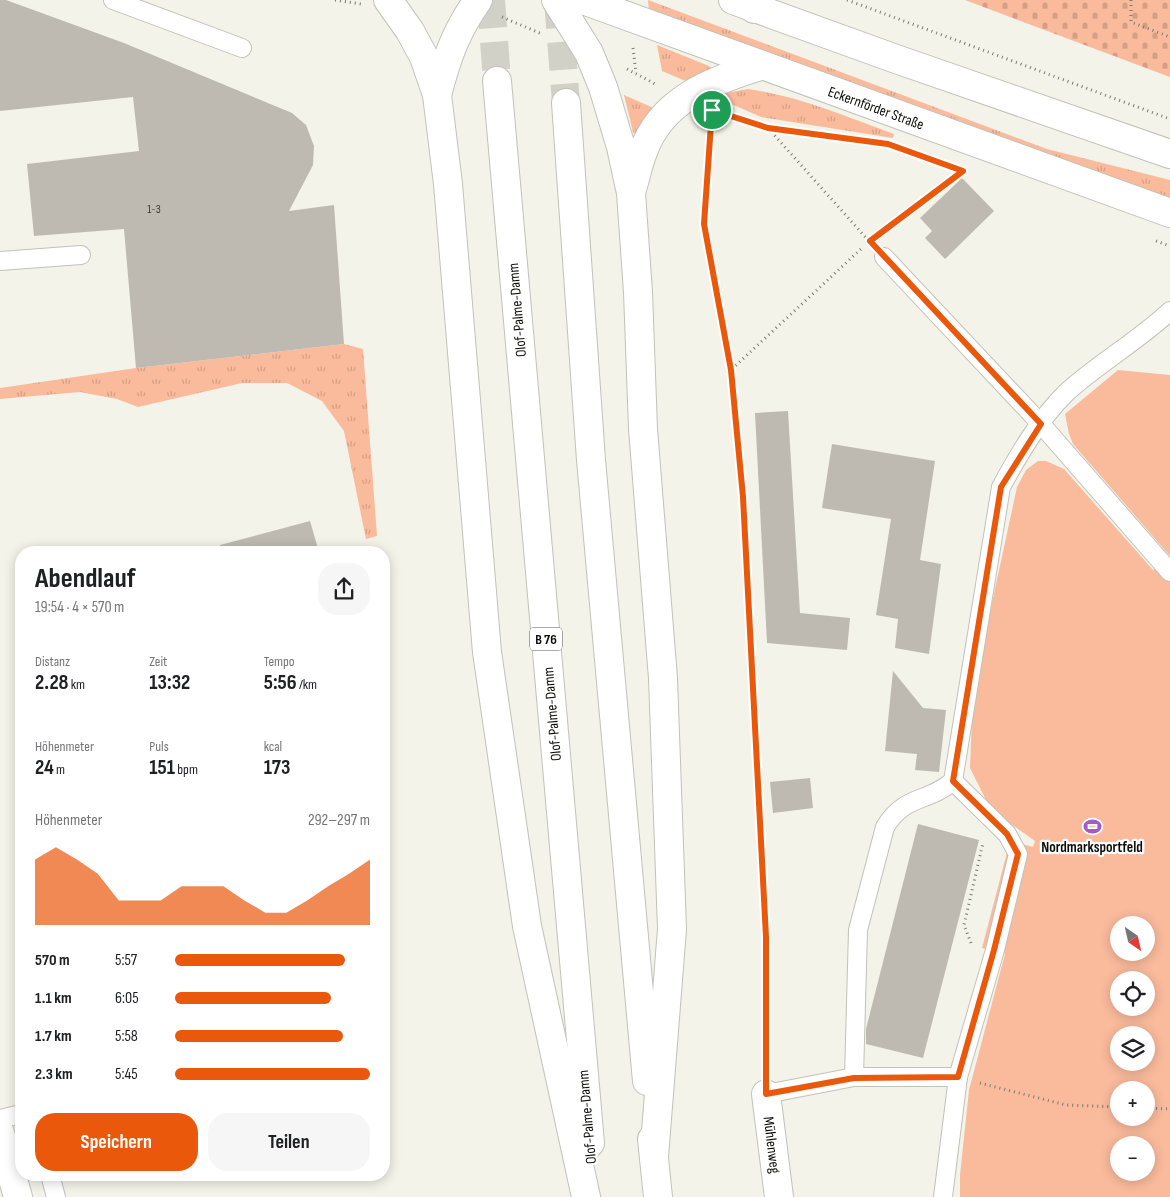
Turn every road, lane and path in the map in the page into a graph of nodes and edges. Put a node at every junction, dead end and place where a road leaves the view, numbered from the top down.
1 (113, 0) edge
2 (388, 0) edge
3 (556, 0) edge
4 (582, 0) edge
5 (847, 0) edge
6 (1131, 0) edge
7 (476, 3) edge
8 (743, 3) edge
9 (544, 35) dead end
10 (1170, 37) edge
11 (242, 48) dead end
12 (589, 53) junction
13 (760, 66) junction
14 (497, 82) tunnel mouth
15 (437, 95) junction
16 (684, 97) junction
17 (566, 103) tunnel mouth
18 (1170, 119) edge
19 (768, 128) junction
20 (1170, 154) edge
21 (963, 171) junction
22 (972, 174) dead end
23 (631, 193) junction
24 (1170, 213) edge
25 (1152, 240) dead end
26 (870, 241) junction
27 (1170, 246) edge
28 (81, 255) dead end
29 (884, 257) joint
30 (0, 261) edge
31 (1170, 311) edge
32 (731, 370) junction
33 (1041, 424) junction
34 (1170, 572) edge
35 (953, 781) junction
36 (990, 817) junction
37 (987, 978) junction
38 (958, 1077) junction
39 (854, 1078) junction
40 (766, 1094) junction
41 (1110, 1107) edge
42 (1155, 1109) edge
43 (1170, 1110) edge
44 (15, 1115) edge
45 (0, 1119) edge
46 (0, 1133) edge
47 (654, 1157) junction
48 (52, 1181) edge
49 (18, 1197) edge
50 (56, 1197) edge
51 (586, 1197) edge
52 (594, 1197) edge
53 (658, 1197) edge
54 (779, 1197) edge
55 (943, 1197) edge

1 - 11 lane
2 - 15 main road
3 - 12 main road
4 - 13 main road, Eckernförder Straße
5 - 18 path
6 - 10 path
7 - 9 path
7 - 15 main road
8 - 20 main road
12 - 16 path
12 - 23 main road
13 - 16 main road
13 - 24 main road, Eckernförder Straße
14 - 52 main road, Olof-Palme-Damm / B 76
15 - 51 main road
16 - 23 main road
17 - 47 main road
19 - 21 path
19 - 26 path
19 - 32 path
21 - 22 path
21 - 26 path
23 - 47 main road
25 - 27 path
26 - 29 path
26 - 32 path
28 - 30 lane
29 - 33 lane
31 - 33 lane
32 - 40 path
33 - 34 lane
33 - 35 lane
35 - 36 lane
35 - 39 lane
36 - 37 path
36 - 37 lane
37 - 38 lane
38 - 39 lane
38 - 41 path
38 - 55 lane
39 - 40 lane
40 - 54 main road, Mühlenweg
42 - 43 path
44 - 45 lane
46 - 49 main road
47 - 53 main road
48 - 50 lane

